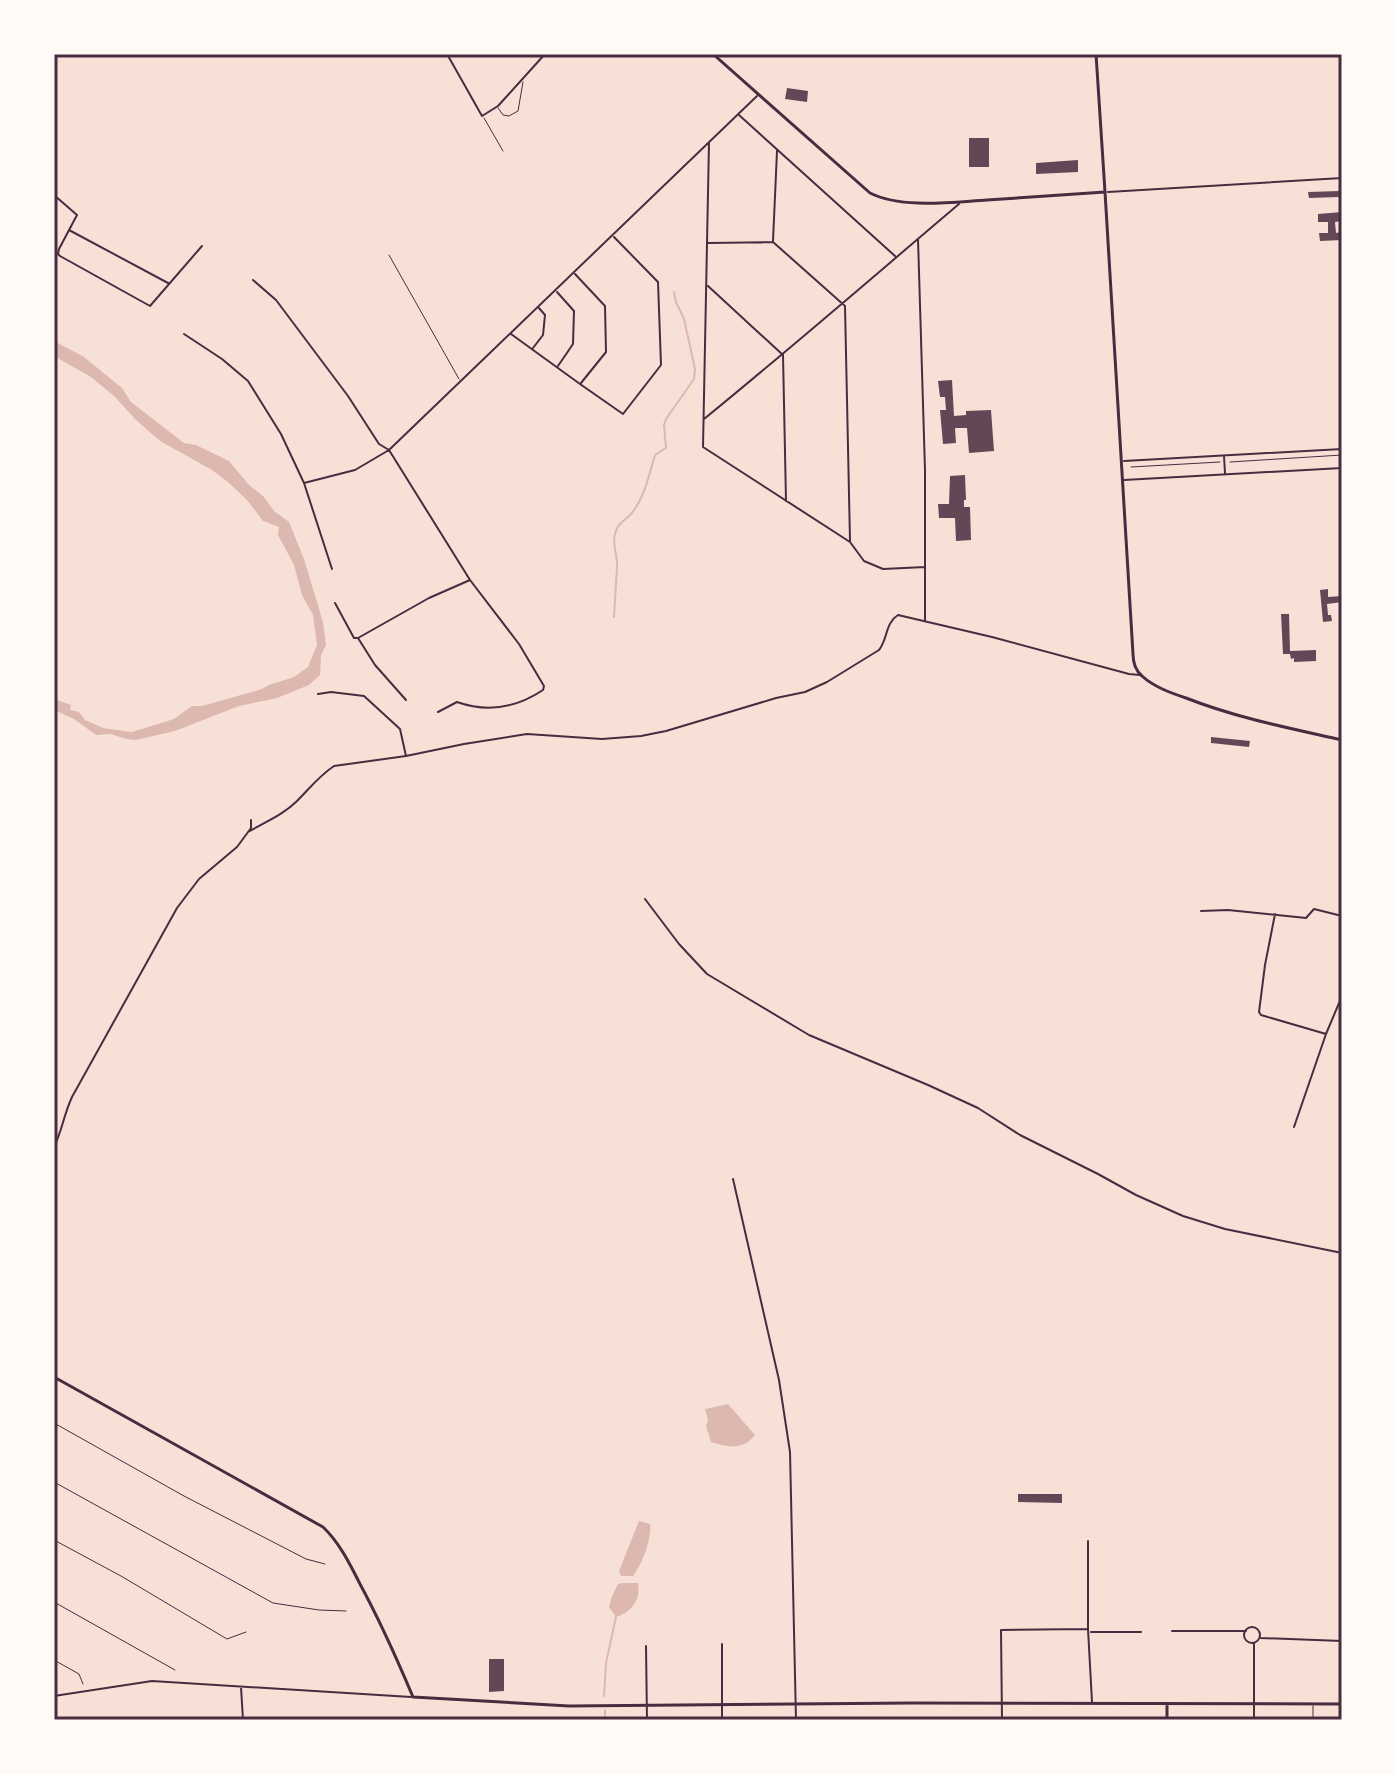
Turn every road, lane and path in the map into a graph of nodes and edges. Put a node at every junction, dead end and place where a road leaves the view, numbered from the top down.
1 (447, 54) edge
2 (545, 54) edge
3 (713, 54) edge
4 (1096, 54) edge
5 (524, 78) junction
6 (758, 95) junction
7 (498, 106) junction
8 (738, 114) junction
9 (482, 116) junction
10 (709, 142) junction
11 (503, 151) dead end
12 (777, 151) junction
13 (1342, 178) edge
14 (1105, 192) junction
15 (54, 195) edge
16 (962, 201) junction
17 (69, 230) junction
18 (614, 236) junction
19 (918, 239) junction
20 (773, 242) junction
21 (708, 243) junction
22 (202, 246) dead end
23 (389, 255) dead end
24 (896, 257) junction
25 (574, 273) junction
26 (253, 280) dead end
27 (169, 284) junction
28 (707, 285) junction
29 (556, 290) junction
30 (841, 303) junction
31 (538, 307) junction
32 (510, 333) junction
33 (184, 334) dead end
34 (533, 349) junction
35 (783, 355) junction
36 (557, 367) junction
37 (460, 382) junction
38 (580, 384) junction
39 (703, 420) junction
40 (1342, 449) edge
41 (389, 450) junction
42 (1224, 455) junction
43 (1342, 455) edge
44 (1121, 461) junction
45 (1224, 462) junction
46 (1131, 467) dead end
47 (1342, 468) edge
48 (1225, 474) junction
49 (1122, 480) junction
50 (304, 483) junction
51 (786, 501) junction
52 (850, 542) junction
53 (925, 567) junction
54 (332, 569) dead end
55 (470, 580) junction
56 (335, 603) dead end
57 (925, 621) junction
58 (358, 638) junction
59 (1140, 675) junction
60 (318, 694) dead end
61 (406, 700) dead end
62 (438, 712) dead end
63 (1342, 740) edge
64 (406, 756) junction
65 (251, 820) dead end
66 (248, 832) junction
67 (645, 899) dead end
68 (1201, 911) dead end
69 (1275, 914) junction
70 (1342, 916) edge
71 (1342, 996) edge
72 (1326, 1034) junction
73 (1294, 1127) dead end
74 (54, 1147) edge
75 (733, 1179) dead end
76 (1342, 1253) edge
77 (54, 1377) edge
78 (54, 1423) edge
79 (54, 1482) edge
80 (54, 1540) edge
81 (1088, 1541) dead end
82 (325, 1564) dead end
83 (54, 1602) edge
84 (346, 1611) dead end
85 (1089, 1631) junction
86 (1172, 1631) dead end
87 (1246, 1631) junction
88 (246, 1632) dead end
89 (1141, 1632) dead end
90 (1260, 1638) junction
91 (1342, 1641) edge
92 (1254, 1643) junction
93 (722, 1644) dead end
94 (646, 1646) dead end
95 (54, 1660) edge
96 (175, 1670) dead end
97 (83, 1684) dead end
98 (241, 1686) junction
99 (54, 1696) edge
100 (413, 1697) junction
101 (796, 1703) junction
102 (1001, 1703) junction
103 (1092, 1703) junction
104 (1167, 1703) junction
105 (1254, 1703) junction
106 (1313, 1703) junction
107 (1342, 1704) edge
108 (646, 1705) junction
109 (722, 1705) junction
110 (243, 1720) edge
111 (647, 1720) edge
112 (722, 1720) edge
113 (796, 1720) edge
114 (1002, 1720) edge
115 (1167, 1720) edge
116 (1254, 1720) edge
117 (1313, 1720) edge

1 - 9 street
2 - 5 street
3 - 6 street
4 - 14 street
5 - 7 street
5 - 7 lane
6 - 8 street
6 - 16 street
7 - 9 street
8 - 10 street
8 - 12 street
9 - 11 lane
10 - 18 street
10 - 21 street
12 - 20 street
12 - 24 street
13 - 14 street
14 - 16 street
14 - 44 street
15 - 17 street
16 - 19 street
17 - 27 street
17 - 27 street
18 - 25 street
18 - 38 street
19 - 24 street
19 - 53 street
20 - 21 street
20 - 30 street
21 - 28 street
22 - 27 street
23 - 37 lane
24 - 30 street
25 - 29 street
25 - 38 street
26 - 41 street
28 - 35 street
28 - 39 street
29 - 31 street
29 - 36 street
30 - 35 street
30 - 52 street
31 - 32 street
31 - 34 street
32 - 34 street
32 - 37 street
33 - 50 street
34 - 36 street
35 - 39 street
35 - 51 street
36 - 38 street
37 - 41 street
39 - 51 street
40 - 42 street
41 - 50 street
41 - 55 street
42 - 44 street
42 - 45 street
43 - 45 path
44 - 49 street
45 - 46 path
45 - 48 street
47 - 48 street
48 - 49 street
49 - 59 street
50 - 54 street
51 - 52 street
52 - 53 street
53 - 57 street
55 - 58 street
55 - 62 street
56 - 58 street
57 - 59 street
57 - 64 street
58 - 61 street
59 - 63 street
60 - 64 street
64 - 66 street
65 - 66 street
66 - 74 street
67 - 76 street
68 - 69 street
69 - 70 street
69 - 72 street
71 - 72 street
72 - 73 street
75 - 101 street
77 - 100 street
78 - 82 lane
79 - 84 lane
80 - 88 lane
81 - 85 street
83 - 96 lane
85 - 89 street
85 - 102 street
85 - 103 street
86 - 87 street
87 - 90 street
87 - 92 street
90 - 91 street
90 - 92 street
92 - 105 street
93 - 109 street
94 - 108 street
95 - 97 lane
98 - 99 street
98 - 100 street
98 - 110 street
100 - 108 street
101 - 102 street
101 - 109 street
101 - 113 street
102 - 103 street
102 - 114 street
103 - 104 street
104 - 105 street
104 - 115 street
105 - 106 street
105 - 116 street
106 - 107 street
106 - 117 lane
108 - 109 street
108 - 111 street
109 - 112 street

